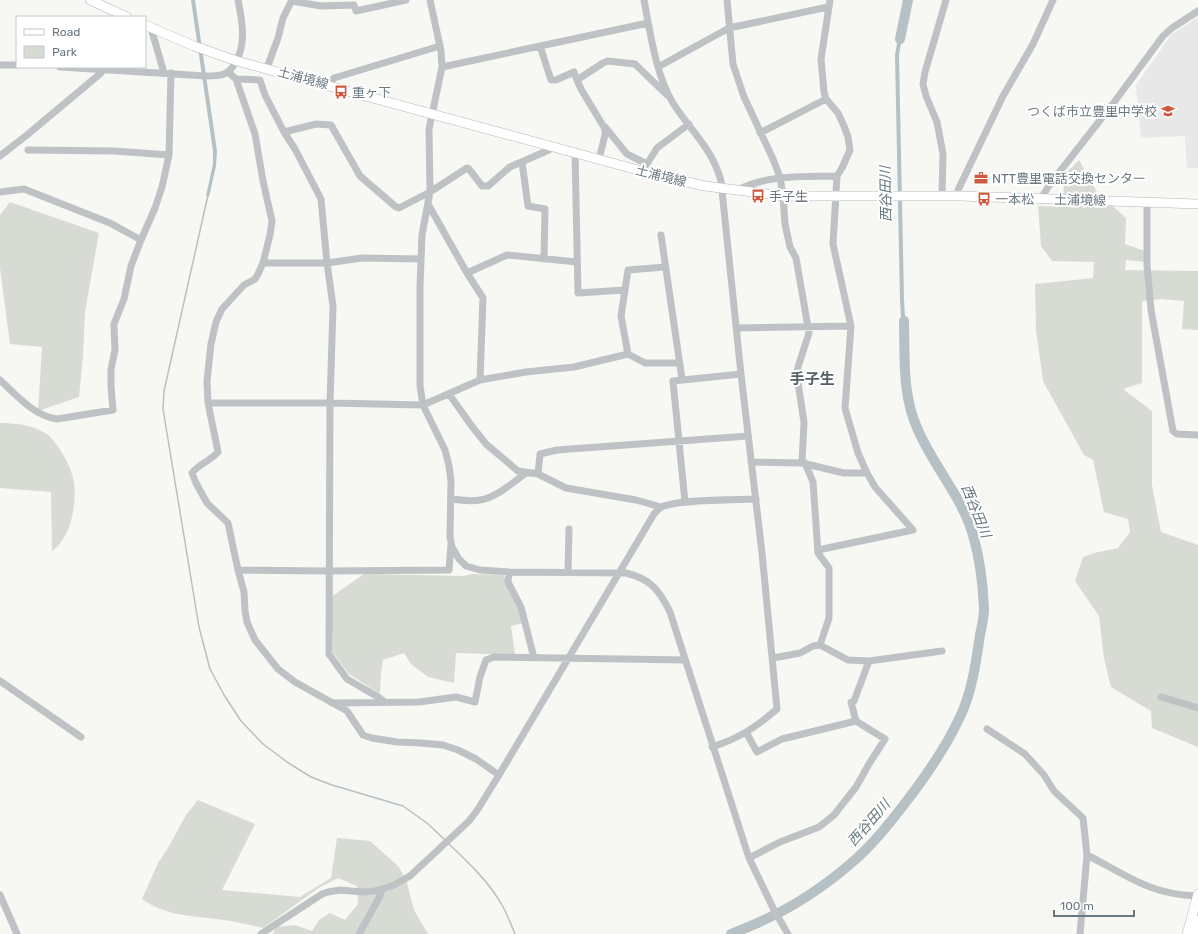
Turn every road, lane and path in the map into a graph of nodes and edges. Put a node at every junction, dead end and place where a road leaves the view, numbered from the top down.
1 (90, 0) edge
2 (238, 0) edge
3 (292, 0) edge
4 (406, 0) edge
5 (430, 0) edge
6 (644, 0) edge
7 (727, 0) edge
8 (946, 0) edge
9 (1053, 0) edge
10 (829, 3) edge
11 (1198, 11) edge
12 (125, 16) edge
13 (648, 23) junction
14 (148, 27) edge
15 (729, 28) junction
16 (440, 46) junction
17 (540, 46) junction
18 (237, 61) junction
19 (0, 65) edge
20 (16, 65) edge
21 (442, 66) junction
22 (658, 67) junction
23 (80, 68) edge
24 (267, 68) junction
25 (101, 69) junction
26 (228, 72) junction
27 (168, 73) junction
28 (236, 79) junction
29 (577, 80) junction
30 (328, 85) junction
31 (668, 95) junction
32 (826, 99) junction
33 (431, 115) junction
34 (689, 124) junction
35 (604, 125) junction
36 (284, 132) junction
37 (760, 133) junction
38 (550, 146) junction
39 (28, 150) dead end
40 (575, 152) junction
41 (169, 155) junction
42 (0, 156) edge
43 (599, 159) junction
44 (522, 162) junction
45 (647, 168) junction
46 (837, 176) junction
47 (780, 177) junction
48 (722, 188) junction
49 (738, 190) junction
50 (0, 192) edge
51 (430, 192) junction
52 (783, 196) junction
53 (836, 196) junction
54 (942, 196) junction
55 (957, 196) junction
56 (1042, 200) junction
57 (1147, 202) junction
58 (428, 204) junction
59 (1198, 204) edge
60 (661, 235) dead end
61 (140, 240) junction
62 (421, 259) junction
63 (544, 259) junction
64 (578, 262) junction
65 (263, 263) junction
66 (327, 263) junction
67 (665, 267) junction
68 (467, 273) junction
69 (625, 290) junction
70 (851, 326) junction
71 (808, 327) junction
72 (736, 328) junction
73 (628, 354) junction
74 (679, 363) junction
75 (741, 374) junction
76 (682, 379) junction
77 (0, 380) edge
78 (480, 380) junction
79 (449, 394) junction
80 (208, 403) junction
81 (330, 403) junction
82 (423, 405) junction
83 (748, 436) junction
84 (1198, 436) edge
85 (679, 440) junction
86 (751, 462) junction
87 (803, 463) junction
88 (526, 473) junction
89 (867, 473) junction
90 (538, 474) junction
91 (451, 499) junction
92 (756, 499) junction
93 (686, 502) junction
94 (660, 507) junction
95 (570, 529) dead end
96 (451, 543) junction
97 (818, 550) junction
98 (238, 570) junction
99 (329, 571) junction
100 (509, 572) junction
101 (568, 572) junction
102 (618, 573) junction
103 (820, 645) junction
104 (942, 651) dead end
105 (534, 658) junction
106 (773, 658) junction
107 (567, 659) junction
108 (685, 660) junction
109 (869, 662) junction
110 (0, 681) edge
111 (1161, 697) dead end
112 (385, 702) junction
113 (332, 703) junction
114 (1198, 708) edge
115 (856, 721) junction
116 (987, 729) dead end
117 (746, 732) junction
118 (81, 737) dead end
119 (712, 747) junction
120 (499, 775) junction
121 (1087, 856) junction
122 (749, 858) junction
123 (382, 890) junction
124 (0, 895) edge
125 (1198, 896) edge
126 (1198, 920) edge
127 (17, 934) edge
128 (261, 934) edge
129 (359, 934) edge
130 (788, 934) edge
131 (1080, 934) edge
132 (1187, 934) edge
133 (1194, 934) edge

1 - 12 main road
2 - 18 street
3 - 4 street
3 - 24 street
5 - 16 street
6 - 13 street
7 - 15 street
8 - 54 street
9 - 55 street
10 - 15 street
10 - 32 street
11 - 56 street
13 - 17 street
13 - 22 street
14 - 18 main road, 土浦境線
14 - 27 street
15 - 22 street
15 - 37 street
16 - 21 street
16 - 30 street
17 - 21 street
17 - 29 street
18 - 24 main road, 土浦境線
18 - 26 street
19 - 20 street
21 - 33 street
22 - 31 street
23 - 25 street
24 - 30 main road, 土浦境線
25 - 27 street
25 - 42 street
26 - 27 street
26 - 28 street
27 - 41 street
28 - 36 street
28 - 65 street
29 - 31 street
29 - 35 street
30 - 33 main road, 土浦境線
31 - 34 street
32 - 37 street
32 - 46 street
33 - 38 main road, 土浦境線
33 - 51 street
34 - 45 street
34 - 48 street
35 - 43 street
35 - 45 street
36 - 51 street
36 - 66 street
37 - 47 street
38 - 40 main road, 土浦境線
38 - 44 street
39 - 41 street
40 - 43 main road, 土浦境線
40 - 64 street
41 - 61 street
43 - 45 main road, 土浦境線
44 - 51 street
44 - 63 street
45 - 48 main road, 土浦境線
46 - 47 street
46 - 53 street
47 - 49 street
47 - 52 street
48 - 49 main road, 土浦境線
48 - 72 street
49 - 52 main road, 土浦境線
50 - 61 street
51 - 58 street
52 - 53 main road, 土浦境線
52 - 71 street
53 - 54 main road, 土浦境線
53 - 70 street
54 - 55 main road, 土浦境線
55 - 56 main road, 土浦境線
56 - 57 main road, 土浦境線
57 - 59 main road, 土浦境線
57 - 84 street
58 - 62 street
58 - 68 street
60 - 67 street
61 - 77 street
62 - 66 street
62 - 82 street
63 - 64 street
63 - 68 street
64 - 69 street
65 - 66 street
65 - 80 street
66 - 81 street
67 - 69 street
67 - 74 street
68 - 78 street
69 - 73 street
70 - 71 street
70 - 89 street
71 - 72 street
71 - 87 street
72 - 75 street
73 - 74 street
73 - 78 street
74 - 76 street
75 - 76 street
75 - 83 street
76 - 85 street
78 - 79 street
79 - 82 street
79 - 88 street
80 - 81 street
80 - 98 street
81 - 82 street
81 - 99 street
82 - 91 street
83 - 85 street
83 - 86 street
85 - 90 street
85 - 93 street
86 - 87 street
86 - 92 street
87 - 89 street
87 - 97 street
88 - 90 street
88 - 91 street
89 - 97 street
90 - 94 street
91 - 96 street
92 - 93 street
92 - 106 street
93 - 94 street
94 - 102 street
95 - 101 street
96 - 99 street
96 - 100 street
97 - 103 street
98 - 99 street
98 - 113 street
99 - 112 street
100 - 101 street
100 - 105 street
101 - 102 street
102 - 107 street
102 - 108 street
103 - 106 street
103 - 109 street
104 - 109 street
105 - 107 street
105 - 112 street
106 - 117 street
107 - 108 street
107 - 120 street
108 - 119 street
109 - 115 street
110 - 118 street
111 - 114 street
112 - 113 street
113 - 120 street
115 - 117 street
115 - 122 street
116 - 121 street
117 - 119 street
119 - 122 street
120 - 123 street
121 - 125 street
121 - 131 street
122 - 130 street
123 - 128 street
123 - 129 street
124 - 127 street
125 - 132 main road
126 - 133 main road

